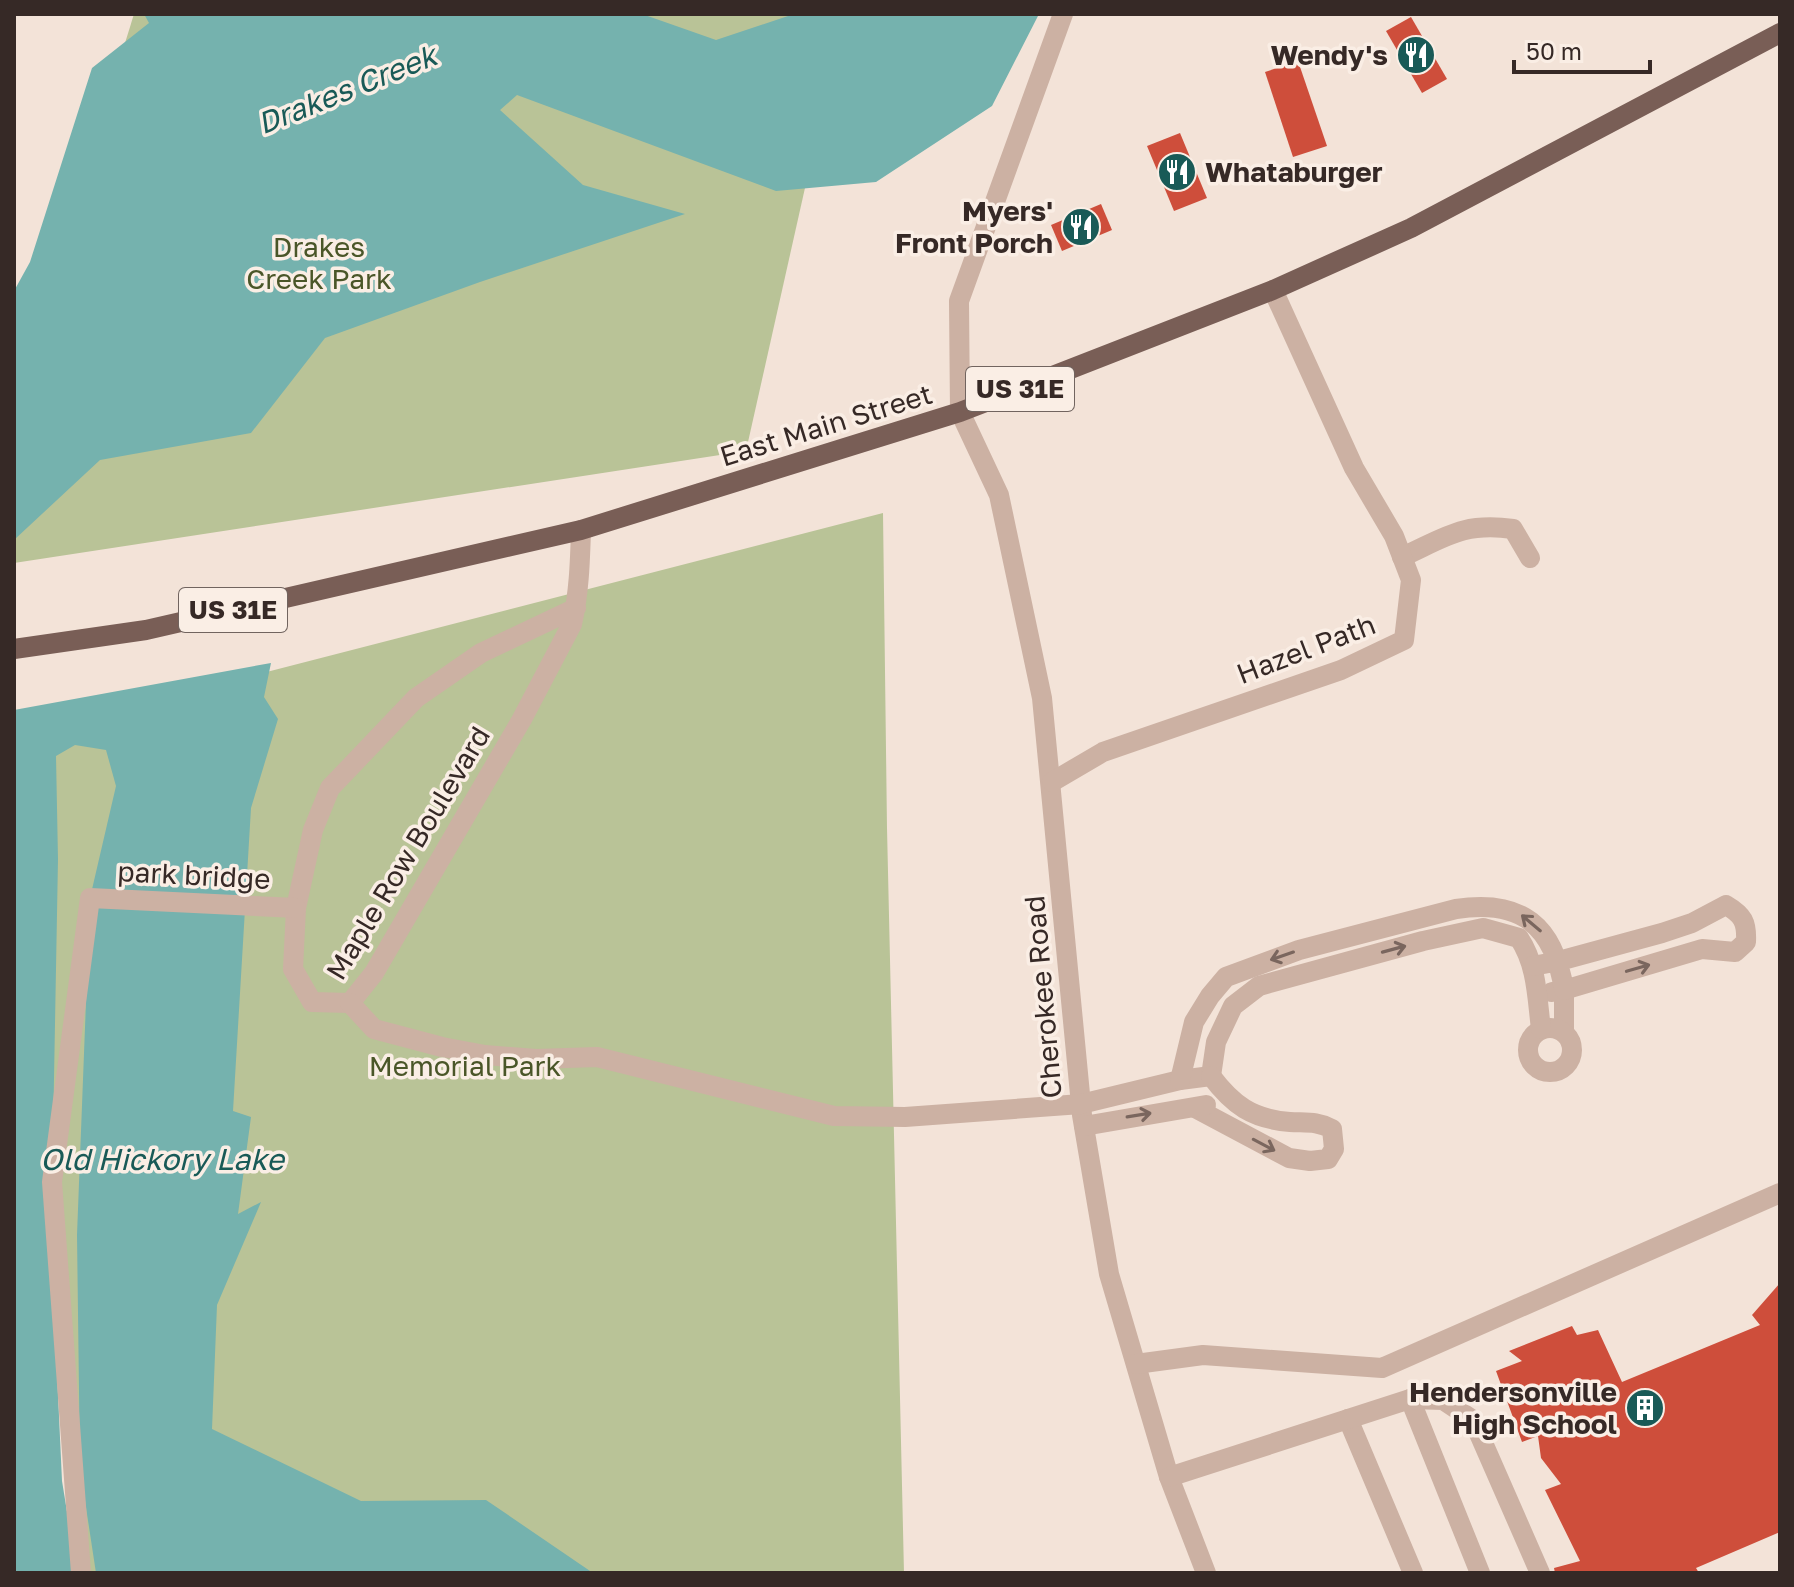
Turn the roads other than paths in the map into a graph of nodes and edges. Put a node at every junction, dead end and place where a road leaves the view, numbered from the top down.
1 (1063, 14) edge
2 (1780, 33) edge
3 (1273, 290) junction
4 (960, 412) junction
5 (581, 530) junction
6 (1402, 557) junction
7 (1530, 558) dead end
8 (576, 608) junction
9 (14, 649) edge
10 (1052, 782) junction
11 (296, 908) junction
12 (1416, 920) junction
13 (1423, 941) junction
14 (1312, 947) junction
15 (1559, 961) junction
16 (1533, 966) junction
17 (1320, 969) junction
18 (1234, 974) junction
19 (1564, 990) junction
20 (1250, 993) junction
21 (1537, 995) junction
22 (350, 1003) junction
23 (1541, 1029) junction
24 (1564, 1031) junction
25 (1211, 1076) junction
26 (1180, 1080) junction
27 (1228, 1098) junction
28 (1081, 1104) junction
29 (1195, 1108) junction
30 (1084, 1126) junction
31 (1780, 1193) edge
32 (1136, 1364) junction
33 (1410, 1399) junction
34 (1348, 1419) junction
35 (1169, 1477) junction
36 (81, 1573) edge
37 (1206, 1573) edge
38 (1413, 1573) edge
39 (1480, 1573) edge
40 (1540, 1573) edge

1 - 4 street
2 - 3 main road, East Main Street / US 31E
3 - 4 main road, East Main Street / US 31E
3 - 6 street, Hazel Path
4 - 5 main road, East Main Street / US 31E
4 - 10 street, Cherokee Road
5 - 8 street, Maple Row Boulevard
5 - 9 main road, East Main Street / US 31E
6 - 7 street
6 - 10 street, Hazel Path
8 - 11 street, Maple Row Boulevard
8 - 22 street, Maple Row Boulevard
10 - 28 street, Cherokee Road
11 - 22 street, Maple Row Boulevard
11 - 36 street, park bridge
12 - 13 street
12 - 14 street
15 -> 12 street
13 - 16 street
17 -> 13 street
14 - 17 street
14 -> 18 street
15 - 16 street
15 - 19 street
19 -> 15 street
16 - 21 street
17 - 20 street
18 - 20 street
18 - 26 street
19 - 21 street
19 - 24 street
20 - 25 street
21 - 23 street
22 - 28 street
23 - 24 street
23 - 24 street
25 - 26 street
25 - 27 street
26 - 28 street
27 - 29 street
29 -> 27 street
28 - 30 street, Cherokee Road
30 -> 29 street
30 - 32 street, Cherokee Road
31 - 32 street
32 - 35 street, Cherokee Road
33 - 34 street
33 - 39 street
33 - 40 street
34 - 35 street
34 - 38 street
35 - 37 street, Cherokee Road

